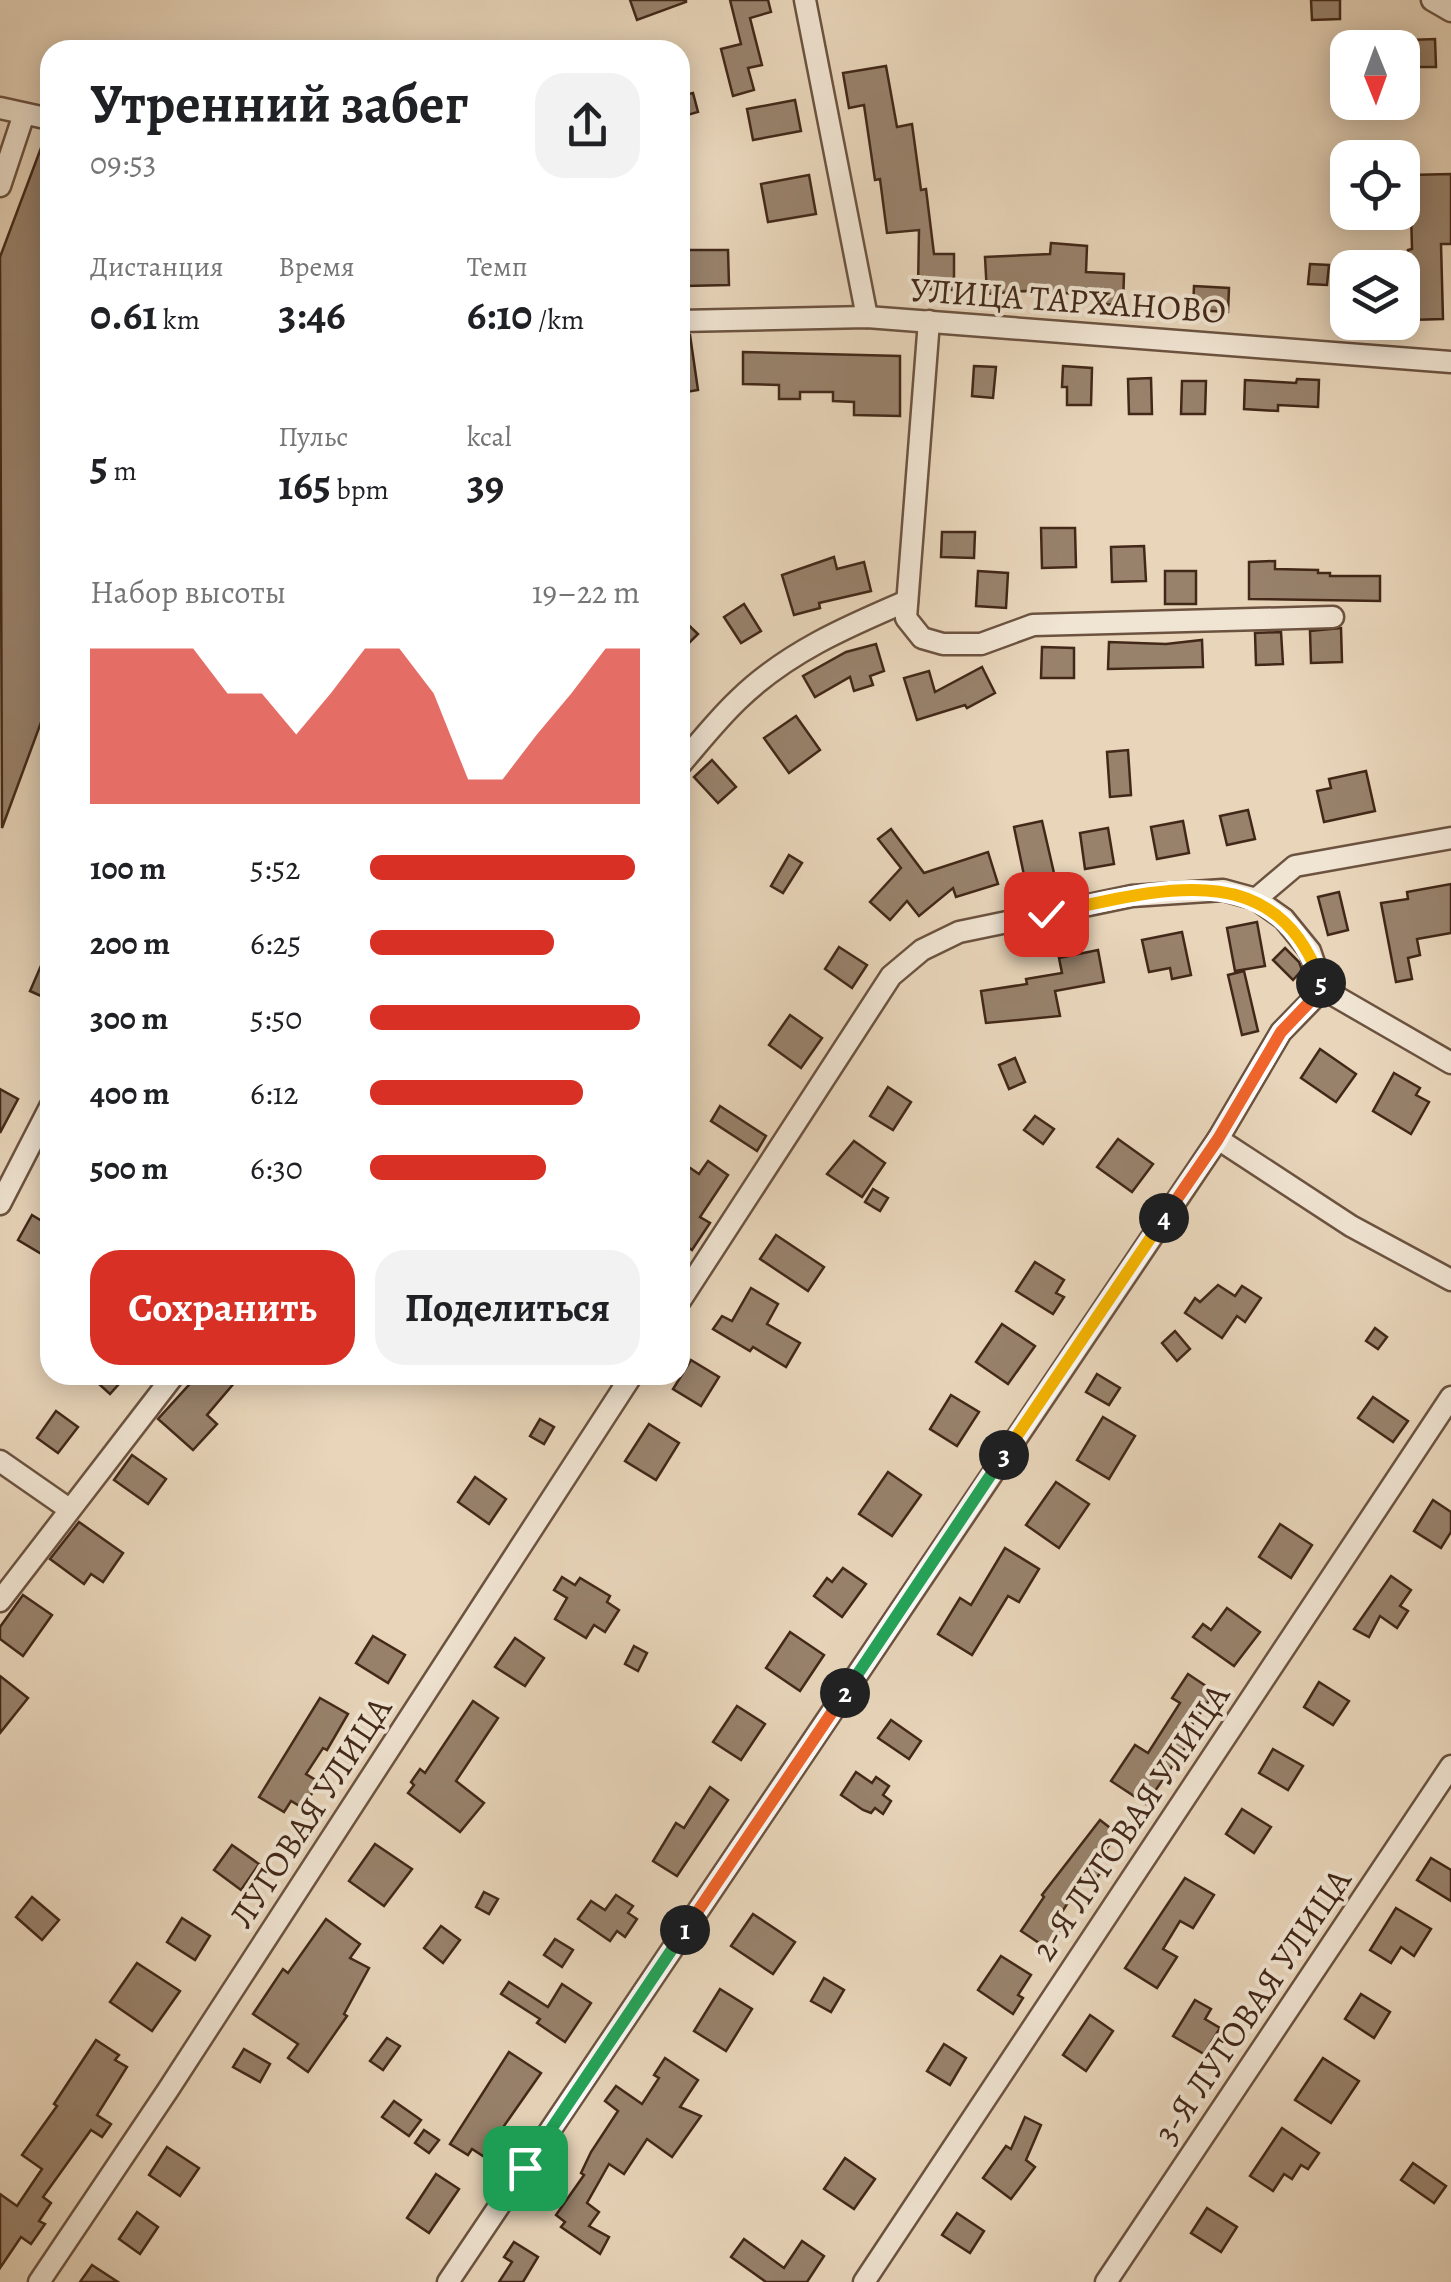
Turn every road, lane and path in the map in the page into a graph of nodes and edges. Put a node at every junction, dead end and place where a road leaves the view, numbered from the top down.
1 (805, 0) edge
2 (1432, 0) edge
3 (1451, 11) edge
4 (0, 108) edge
5 (24, 114) junction
6 (40, 117) edge
7 (0, 186) edge
8 (868, 317) junction
9 (690, 321) edge
10 (929, 321) junction
11 (1451, 362) edge
12 (907, 600) junction
13 (1333, 617) dead end
14 (690, 754) edge
15 (1451, 838) edge
16 (1256, 899) junction
17 (1323, 988) junction
18 (1451, 1062) edge
19 (40, 1126) edge
20 (1218, 1139) junction
21 (0, 1204) edge
22 (1451, 1280) edge
23 (690, 1286) edge
24 (166, 1385) edge
25 (626, 1385) edge
26 (1451, 1397) edge
27 (0, 1461) edge
28 (69, 1509) junction
29 (0, 1601) edge
30 (1451, 1766) edge
31 (39, 2282) edge
32 (448, 2282) edge
33 (864, 2282) edge
34 (1106, 2282) edge

1 - 8 street
2 - 3 street
4 - 5 street
5 - 6 street
5 - 7 street
8 - 9 street, УЛИЦА ТАРХАНОВО
8 - 10 street, УЛИЦА ТАРХАНОВО
10 - 11 street, УЛИЦА ТАРХАНОВО
10 - 12 street
12 - 13 street
12 - 14 street
15 - 16 street
16 - 17 street
16 - 23 street
17 - 18 street
17 - 20 street
19 - 21 street
20 - 22 street
20 - 32 street
24 - 28 street
25 - 31 street, ЛУГОВАЯ УЛИЦА
26 - 33 street, 2-Я ЛУГОВАЯ УЛИЦА
27 - 28 street
28 - 29 street
30 - 34 street, 3-Я ЛУГОВАЯ УЛИЦА

